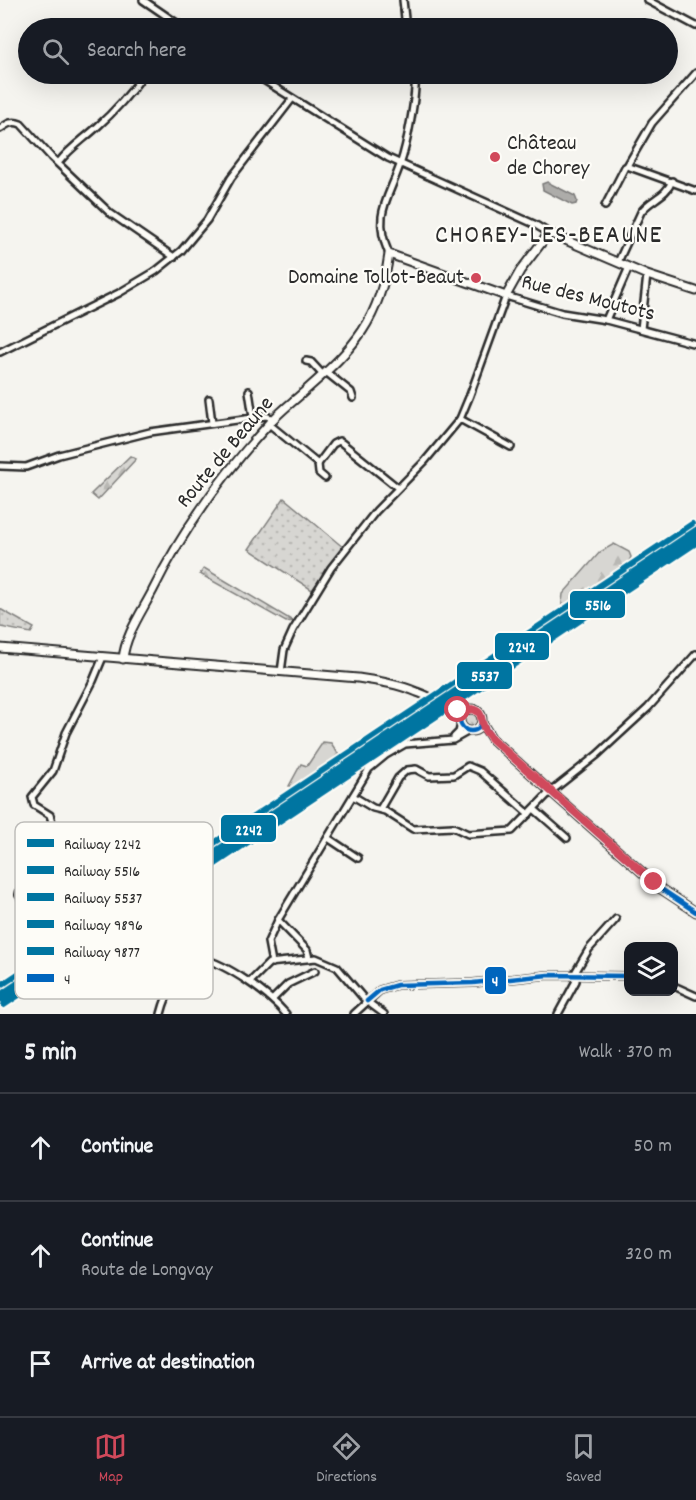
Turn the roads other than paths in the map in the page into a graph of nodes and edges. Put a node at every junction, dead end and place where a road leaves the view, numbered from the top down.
1 (142, 0) edge
2 (403, 0) edge
3 (647, 0) edge
4 (168, 18) edge
5 (405, 18) edge
6 (696, 26) edge
7 (696, 73) edge
8 (137, 84) edge
9 (269, 84) edge
10 (414, 84) edge
11 (292, 99) junction
12 (0, 129) edge
13 (58, 162) junction
14 (400, 165) junction
15 (627, 166) junction
16 (672, 182) junction
17 (696, 191) edge
18 (605, 206) dead end
19 (549, 233) junction
20 (389, 254) junction
21 (174, 257) junction
22 (618, 262) junction
23 (629, 267) junction
24 (647, 275) junction
25 (696, 291) edge
26 (506, 296) junction
27 (606, 320) junction
28 (641, 329) junction
29 (696, 344) edge
30 (0, 352) edge
31 (306, 361) dead end
32 (325, 374) junction
33 (249, 391) dead end
34 (353, 398) dead end
35 (209, 399) dead end
36 (253, 417) junction
37 (460, 419) junction
38 (271, 421) junction
39 (212, 423) junction
40 (511, 447) dead end
41 (318, 464) junction
42 (0, 466) edge
43 (325, 478) dead end
44 (398, 488) junction
45 (0, 648) edge
46 (696, 654) edge
47 (103, 657) junction
48 (123, 659) junction
49 (281, 672) junction
50 (449, 708) junction
51 (465, 711) junction
52 (461, 723) junction
53 (482, 723) junction
54 (472, 731) junction
55 (492, 739) junction
56 (450, 740) junction
57 (551, 792) junction
58 (353, 796) junction
59 (380, 809) junction
60 (534, 809) junction
61 (529, 814) junction
62 (51, 822) edge
63 (328, 838) junction
64 (567, 838) dead end
65 (358, 858) dead end
66 (696, 912) edge
67 (616, 919) dead end
68 (278, 920) junction
69 (309, 958) junction
70 (213, 963) edge
71 (272, 963) junction
72 (315, 971) dead end
73 (576, 974) junction
74 (624, 976) edge
75 (250, 982) junction
76 (678, 988) edge
77 (696, 996) edge
78 (166, 999) edge
79 (273, 999) junction
80 (367, 1001) junction
81 (161, 1014) edge
82 (286, 1014) edge
83 (354, 1014) edge
84 (384, 1014) edge
85 (558, 1014) edge

1 - 4 street
2 - 5 street
3 - 6 street
7 - 15 street
8 - 13 street
9 - 11 street
10 - 14 street
11 - 14 street
11 - 21 street
12 - 13 street
13 - 21 street
14 - 19 street
14 - 20 street
15 - 16 street
15 - 18 street
16 - 17 street
16 - 22 street
19 - 22 street
19 - 26 street
20 - 26 street
20 - 32 street, Route de Beaune
21 - 30 street
22 - 23 street
23 - 24 street
23 - 27 street
24 - 25 street
24 - 28 street
26 - 27 street, Rue des Moutots
26 - 37 street
27 - 28 street, Rue des Moutots
28 - 29 street, Rue des Moutots
31 - 32 street
32 - 34 street
32 - 38 street, Route de Beaune
33 - 36 street
35 - 39 street
36 - 38 street
36 - 39 street
37 - 40 street
37 - 44 street
38 - 41 street
38 - 48 street, Route de Beaune
39 - 42 street
41 - 43 street
41 - 44 street
44 - 49 street
45 - 47 street
46 - 57 street
47 - 48 street
47 - 62 street
48 - 49 street
49 - 50 street
50 - 51 street
50 - 52 street
51 - 52 street
51 - 53 street
52 - 54 street
52 - 56 street
53 - 54 street
53 - 55 street
54 - 55 street
54 - 56 street
55 - 57 street
56 - 58 street
57 - 60 street
57 - 66 street
58 - 59 street
58 - 63 street
59 - 61 street
59 - 61 street
60 - 61 street
60 - 64 street
63 - 65 street
63 - 68 street
67 - 73 street
68 - 69 street
68 - 71 street
69 - 71 street
69 - 80 street
70 - 75 street
71 - 75 street
72 - 79 street
73 - 74 street
73 - 80 street
73 - 85 street
75 - 79 street
76 - 77 street
78 - 81 street
79 - 82 street
80 - 83 street
80 - 84 street

